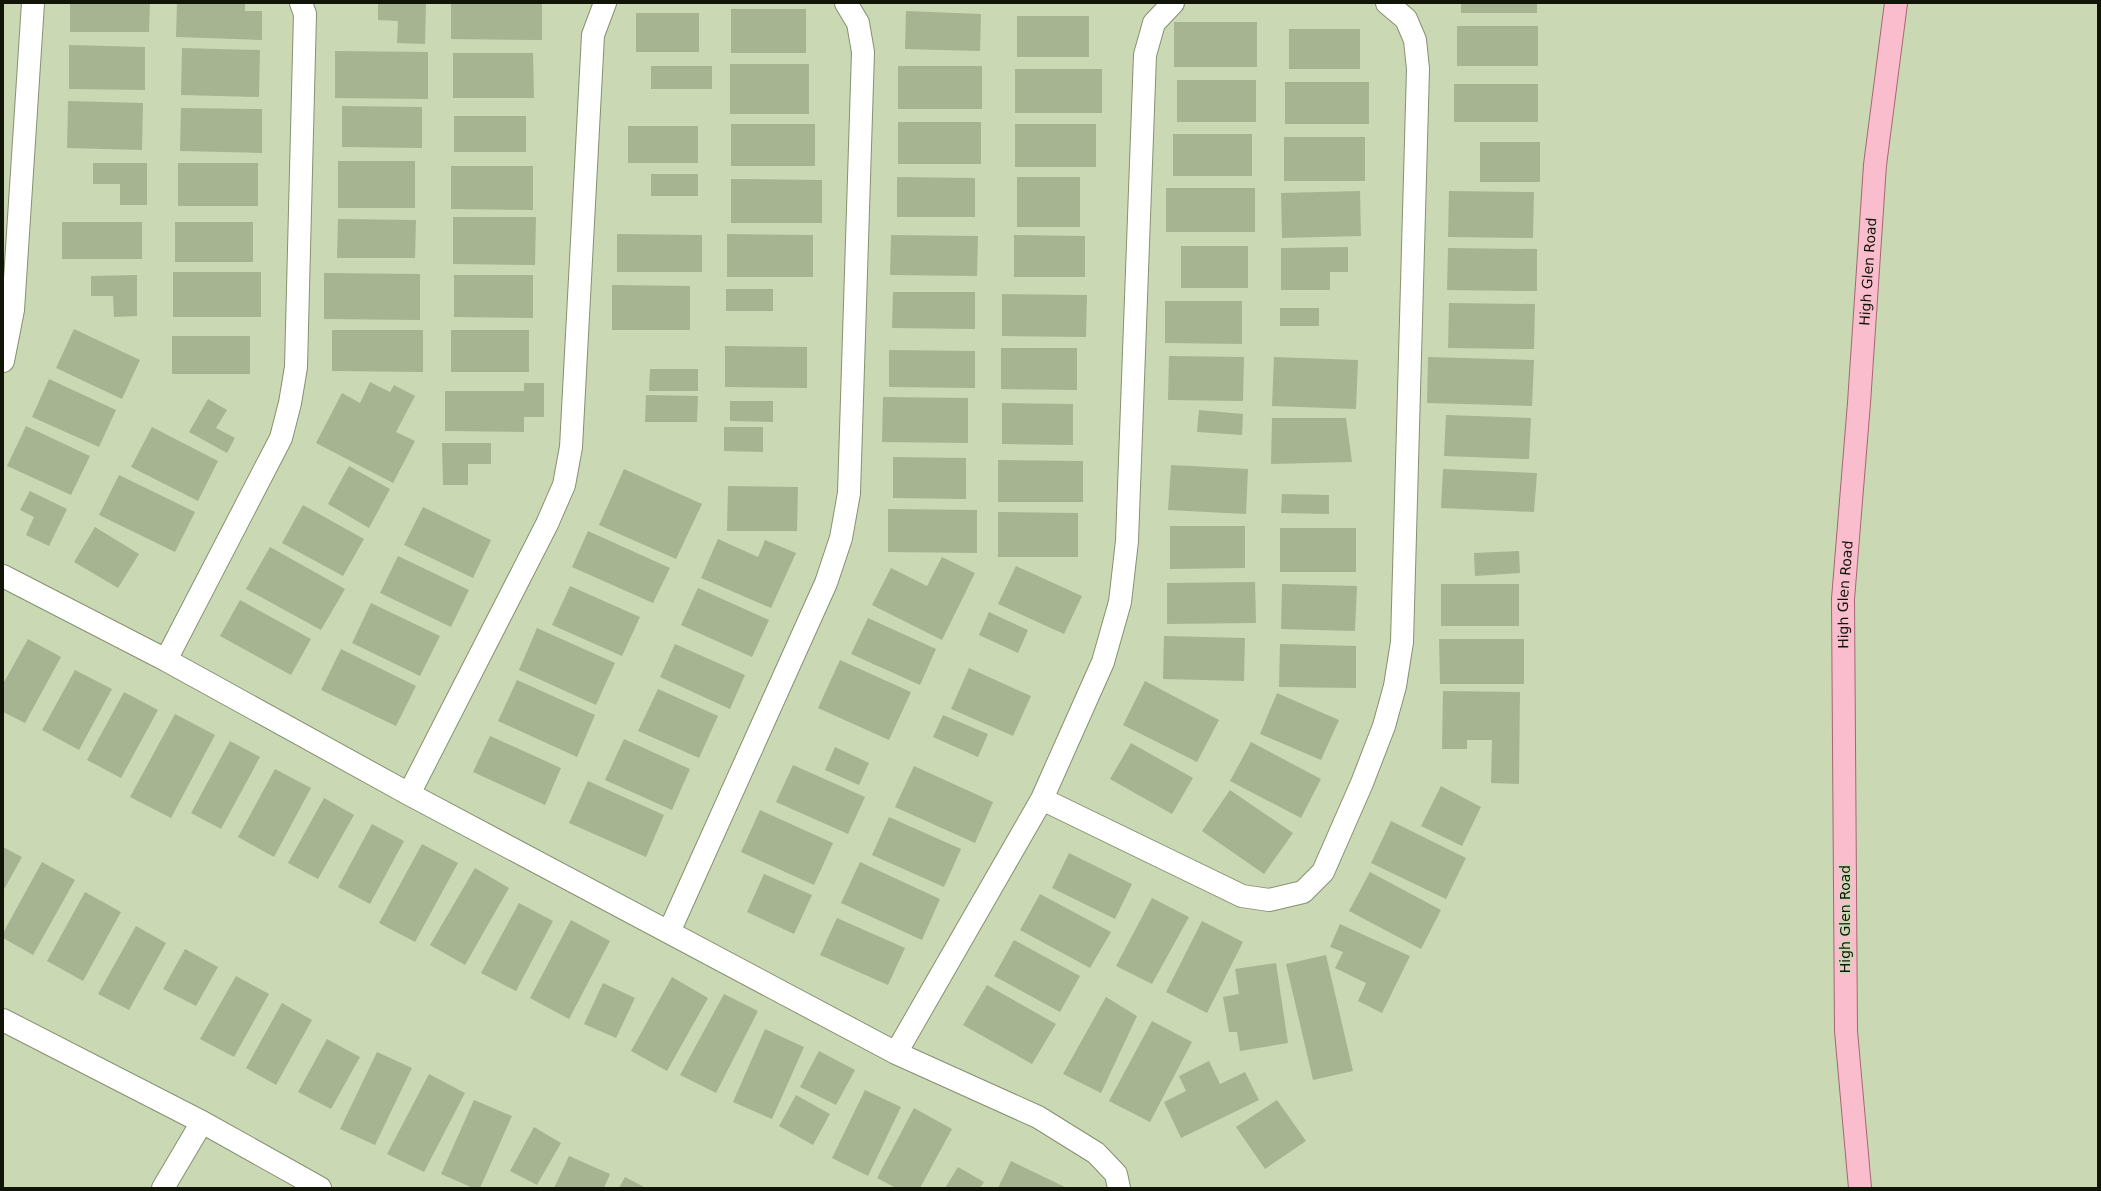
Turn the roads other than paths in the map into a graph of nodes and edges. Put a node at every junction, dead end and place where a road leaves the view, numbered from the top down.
1 (33, 3) edge
2 (301, 3) edge
3 (605, 3) edge
4 (846, 3) edge
5 (1173, 3) edge
6 (1387, 3) edge
7 (1896, 3) edge
8 (3, 361) edge
9 (3, 576) edge
10 (166, 660) junction
11 (409, 794) junction
12 (1042, 799) junction
13 (669, 932) junction
14 (3, 1020) edge
15 (896, 1053) junction
16 (202, 1122) junction
17 (163, 1188) edge
18 (320, 1188) edge
19 (1119, 1188) edge
20 (1860, 1188) edge

1 - 8 street
2 - 10 street
3 - 11 street
4 - 13 street
5 - 12 street
6 - 12 street
7 - 20 main road, High Glen Road
9 - 10 street
10 - 11 street
11 - 13 street
12 - 15 street
13 - 15 street
14 - 16 street
15 - 19 street
16 - 17 street
16 - 18 street

